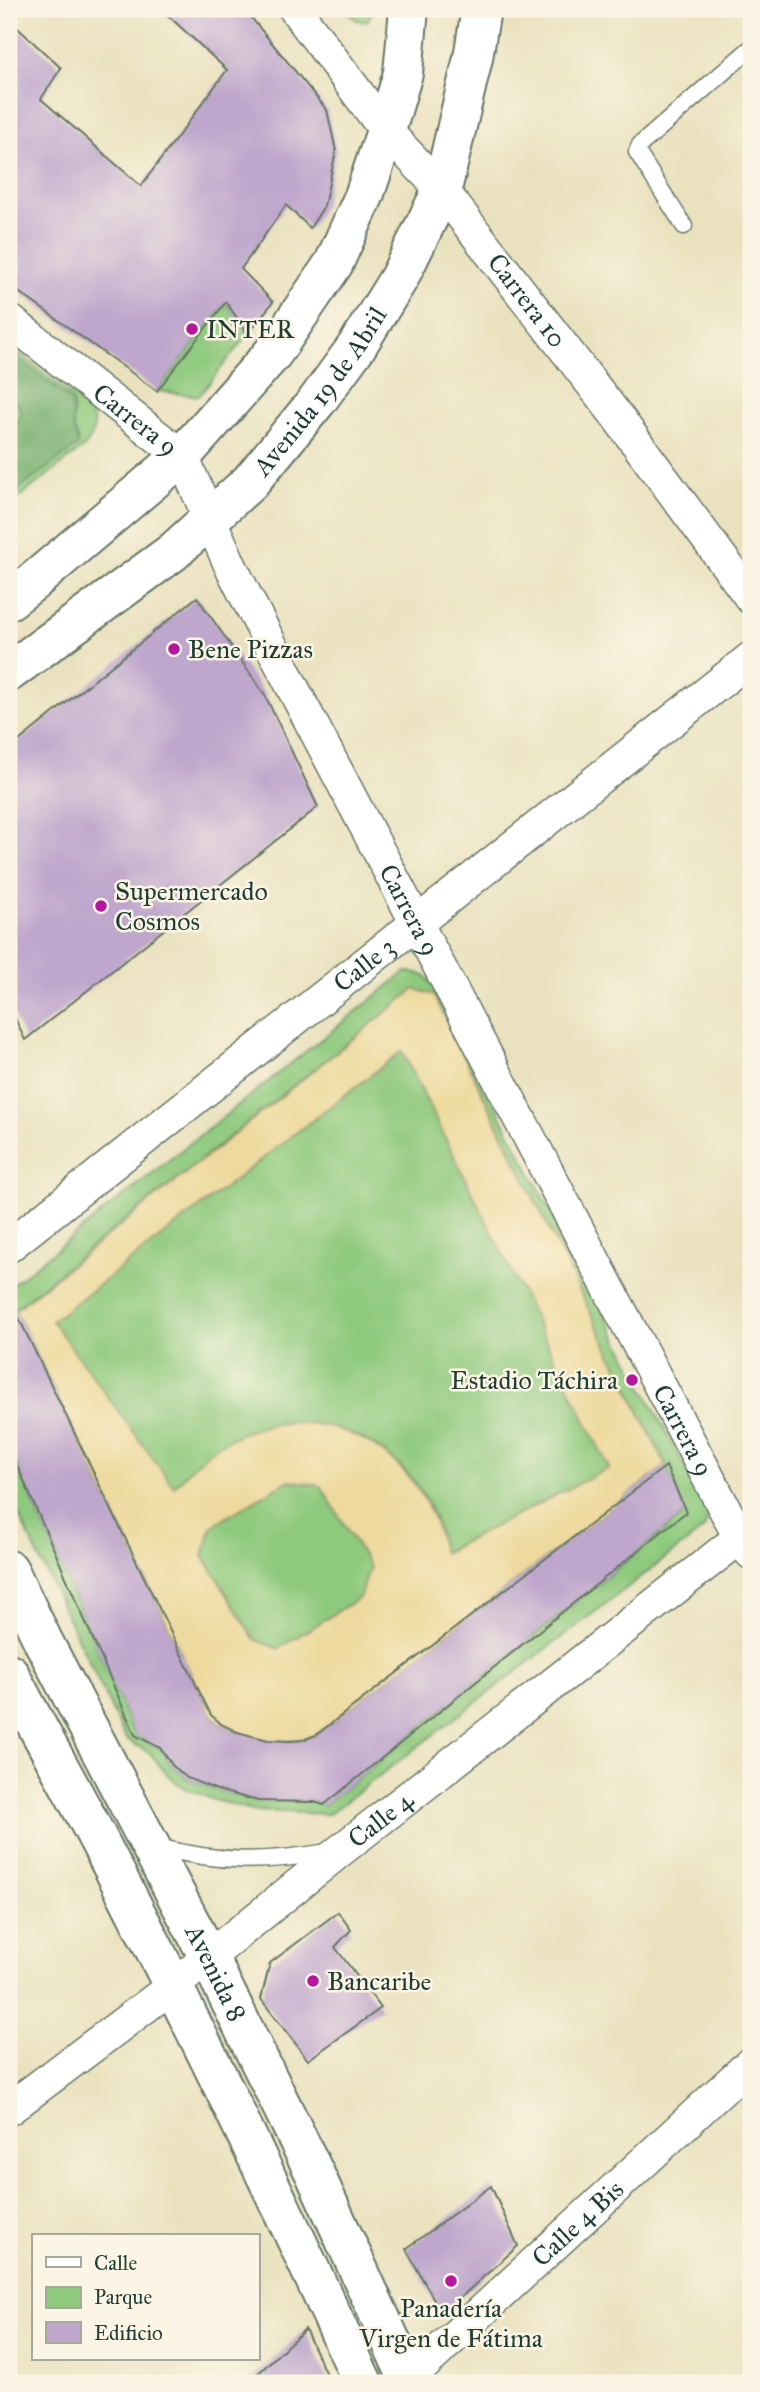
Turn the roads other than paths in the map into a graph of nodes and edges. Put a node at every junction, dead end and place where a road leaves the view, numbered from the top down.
1 (295, 9) edge
2 (410, 9) edge
3 (481, 9) edge
4 (751, 48) edge
5 (386, 131) junction
6 (442, 190) junction
7 (684, 226) dead end
8 (9, 320) edge
9 (182, 456) junction
10 (211, 518) junction
11 (751, 598) edge
12 (9, 600) edge
13 (751, 657) edge
14 (9, 672) edge
15 (417, 921) junction
16 (9, 1246) edge
17 (748, 1540) edge
18 (9, 1570) edge
19 (9, 1675) edge
20 (151, 1845) junction
21 (341, 1850) junction
22 (208, 1956) junction
23 (173, 1986) junction
24 (751, 2063) edge
25 (9, 2109) edge
26 (407, 2382) edge
27 (363, 2383) edge

1 - 5 street, Carrera 10
2 - 5 street
3 - 6 street, Avenida 19 de Abril
4 - 7 lane
5 - 6 street, Carrera 10
5 - 9 street
6 - 10 street, Avenida 19 de Abril
6 - 11 street, Carrera 10
8 - 9 street, Carrera 9
9 - 10 street, Carrera 9
9 - 12 street
10 - 14 street, Avenida 19 de Abril
10 - 15 street, Carrera 9
13 - 15 street, Calle 3
15 - 16 street, Calle 3
15 - 17 street, Carrera 9
17 - 21 street, Calle 4
18 - 20 street, Avenida 8
19 - 23 street, Avenida 8
20 - 21 lane
20 - 22 street, Avenida 8
21 - 22 street, Calle 4
22 - 23 street, Calle 4
22 - 26 street, Avenida 8
23 - 25 street, Calle 4
23 - 27 street, Avenida 8
24 - 26 street, Calle 4 Bis

